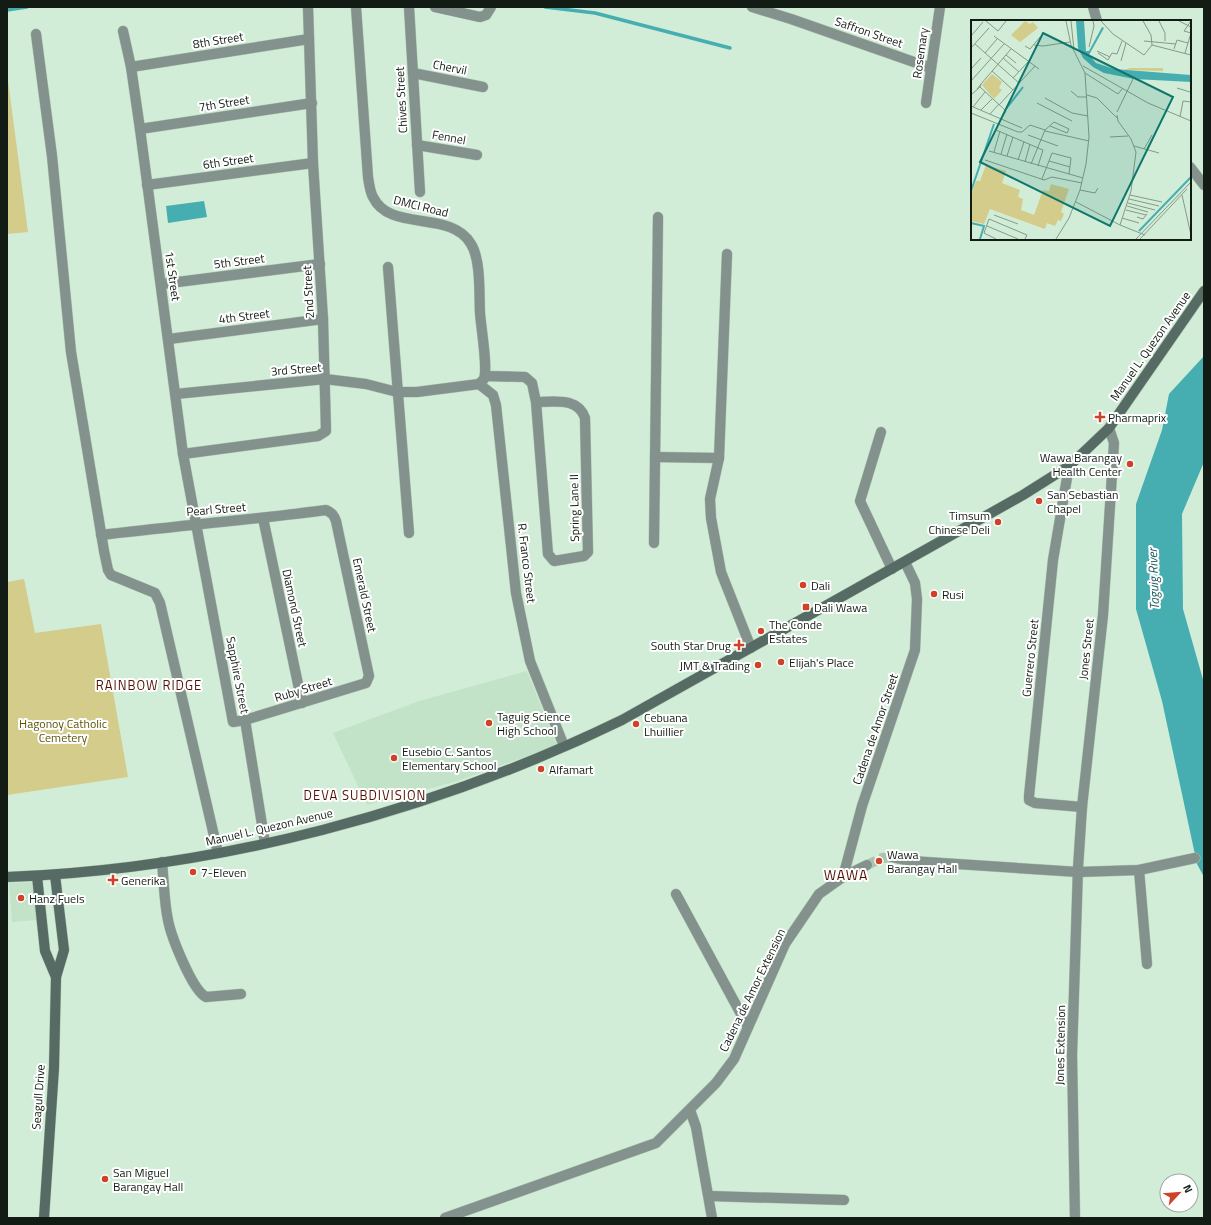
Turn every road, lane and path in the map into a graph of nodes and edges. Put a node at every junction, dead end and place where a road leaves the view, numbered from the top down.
1 (308, 7) edge
2 (356, 7) edge
3 (409, 7) edge
4 (434, 7) edge
5 (752, 7) edge
6 (940, 7) edge
7 (1093, 7) edge
8 (488, 11) edge
9 (1097, 20) edge
10 (123, 31) dead end
11 (36, 34) dead end
12 (309, 39) junction
13 (131, 67) junction
14 (931, 68) junction
15 (413, 73) junction
16 (483, 87) dead end
17 (312, 103) junction
18 (926, 103) dead end
19 (140, 128) junction
20 (417, 145) junction
21 (477, 155) dead end
22 (313, 163) junction
23 (1191, 168) edge
24 (147, 185) junction
25 (1204, 186) edge
26 (420, 192) dead end
27 (658, 217) dead end
28 (727, 254) dead end
29 (320, 264) junction
30 (388, 267) dead end
31 (162, 284) junction
32 (1204, 290) edge
33 (1204, 300) edge
34 (1195, 306) junction
35 (323, 319) junction
36 (169, 339) junction
37 (325, 379) junction
38 (482, 380) junction
39 (397, 392) junction
40 (176, 394) junction
41 (536, 402) junction
42 (1109, 428) junction
43 (881, 432) dead end
44 (183, 454) junction
45 (655, 457) junction
46 (720, 458) junction
47 (1069, 466) junction
48 (333, 514) joint
49 (263, 518) junction
50 (195, 524) junction
51 (409, 533) dead end
52 (101, 535) junction
53 (654, 543) dead end
54 (905, 562) junction
55 (892, 569) junction
56 (751, 648) junction
57 (368, 680) joint
58 (302, 703) junction
59 (245, 720) junction
60 (564, 746) junction
61 (1082, 807) junction
62 (265, 843) junction
63 (218, 853) junction
64 (892, 857) tunnel mouth
65 (1195, 858) dead end
66 (162, 862) junction
67 (867, 865) tunnel mouth
68 (1139, 870) junction
69 (1078, 872) junction
70 (74, 873) junction
71 (55, 875) junction
72 (37, 876) junction
73 (7, 877) edge
74 (843, 877) junction
75 (57, 891) junction
76 (676, 894) dead end
77 (60, 919) junction
78 (41, 921) junction
79 (1147, 964) dead end
80 (56, 977) junction
81 (240, 994) dead end
82 (748, 1027) junction
83 (690, 1110) junction
84 (708, 1196) junction
85 (844, 1200) dead end
86 (44, 1218) edge
87 (445, 1218) edge
88 (712, 1218) edge
89 (1075, 1218) edge

1 - 12 street, 2nd Street
2 - 38 street, DMCI Road
3 - 15 street, Chives Street
4 - 8 street
5 - 14 street, Saffron Street
6 - 14 street, Rosemary
7 - 9 street
10 - 13 street, 1st Street
11 - 52 street
12 - 13 street, 8th Street
12 - 17 street, 2nd Street
13 - 19 street, 1st Street
14 - 18 street, Rosemary
15 - 16 street, Chervil
15 - 20 street, Chives Street
17 - 19 street, 7th Street
17 - 22 street, 2nd Street
19 - 24 street, 1st Street
20 - 21 street, Fennel
20 - 26 street, Chives Street
22 - 24 street, 6th Street
22 - 29 street, 2nd Street
23 - 25 street
24 - 31 street, 1st Street
27 - 45 street
28 - 46 street
29 - 31 street, 5th Street
29 - 35 street, 2nd Street
30 - 39 street
31 - 36 street, 1st Street
32 - 34 main road, Manuel L. Quezon Avenue
33 - 34 street
34 - 42 main road, Manuel L. Quezon Avenue
35 - 36 street, 4th Street
35 - 37 street, 2nd Street
36 - 40 street, 1st Street
37 - 39 street, 3rd Street
37 - 40 street, 3rd Street
37 - 44 street, 2nd Street
38 - 39 street, 3rd Street
38 - 41 street, Spring Lane II
38 - 60 street, R. Franco Street
39 - 51 street
40 - 44 street, 1st Street
41 - 41 street, Spring Lane II
42 - 47 main road, Manuel L. Quezon Avenue
42 - 61 street, Jones Street
43 - 55 street
44 - 50 street, 1st Street
45 - 46 street
45 - 53 street
46 - 56 street
47 - 54 main road, Manuel L. Quezon Avenue
47 - 61 street, Guerrero Street
48 - 49 street, Pearl Street
48 - 57 street, Emerald Street
49 - 50 street, Pearl Street
49 - 58 street, Diamond Street
50 - 52 street, Pearl Street
50 - 59 street, Sapphire Street
52 - 63 street
54 - 55 main road, Manuel L. Quezon Avenue
54 - 74 street, Cadena de Amor Street
55 - 56 main road, Manuel L. Quezon Avenue
56 - 60 main road, Manuel L. Quezon Avenue
57 - 58 street, Ruby Street
58 - 59 street, Ruby Street
59 - 62 street, Sapphire Street
60 - 62 main road, Manuel L. Quezon Avenue
61 - 69 street, Jones Street
62 - 63 main road, Manuel L. Quezon Avenue
63 - 66 main road, Manuel L. Quezon Avenue
64 - 69 street
65 - 68 street
66 - 70 main road, Manuel L. Quezon Avenue
66 - 81 street
67 - 74 street
68 - 69 street
68 - 79 street
69 - 89 street, Jones Extension
70 - 71 main road, Manuel L. Quezon Avenue
70 - 75 main road
71 - 72 main road, Manuel L. Quezon Avenue
71 - 75 main road, Seagull Drive
72 - 73 main road, Manuel L. Quezon Avenue
72 - 78 main road, Seagull Drive
74 - 82 street, Cadena de Amor Extension
75 - 77 main road, Seagull Drive
76 - 82 street
77 - 78 main road
77 - 80 main road, Seagull Drive
78 - 80 main road, Seagull Drive
80 - 86 main road, Seagull Drive
82 - 83 street, Cadena de Amor Extension
83 - 84 street
83 - 87 street, Cadena de Amor Extension
84 - 85 street
84 - 88 street

